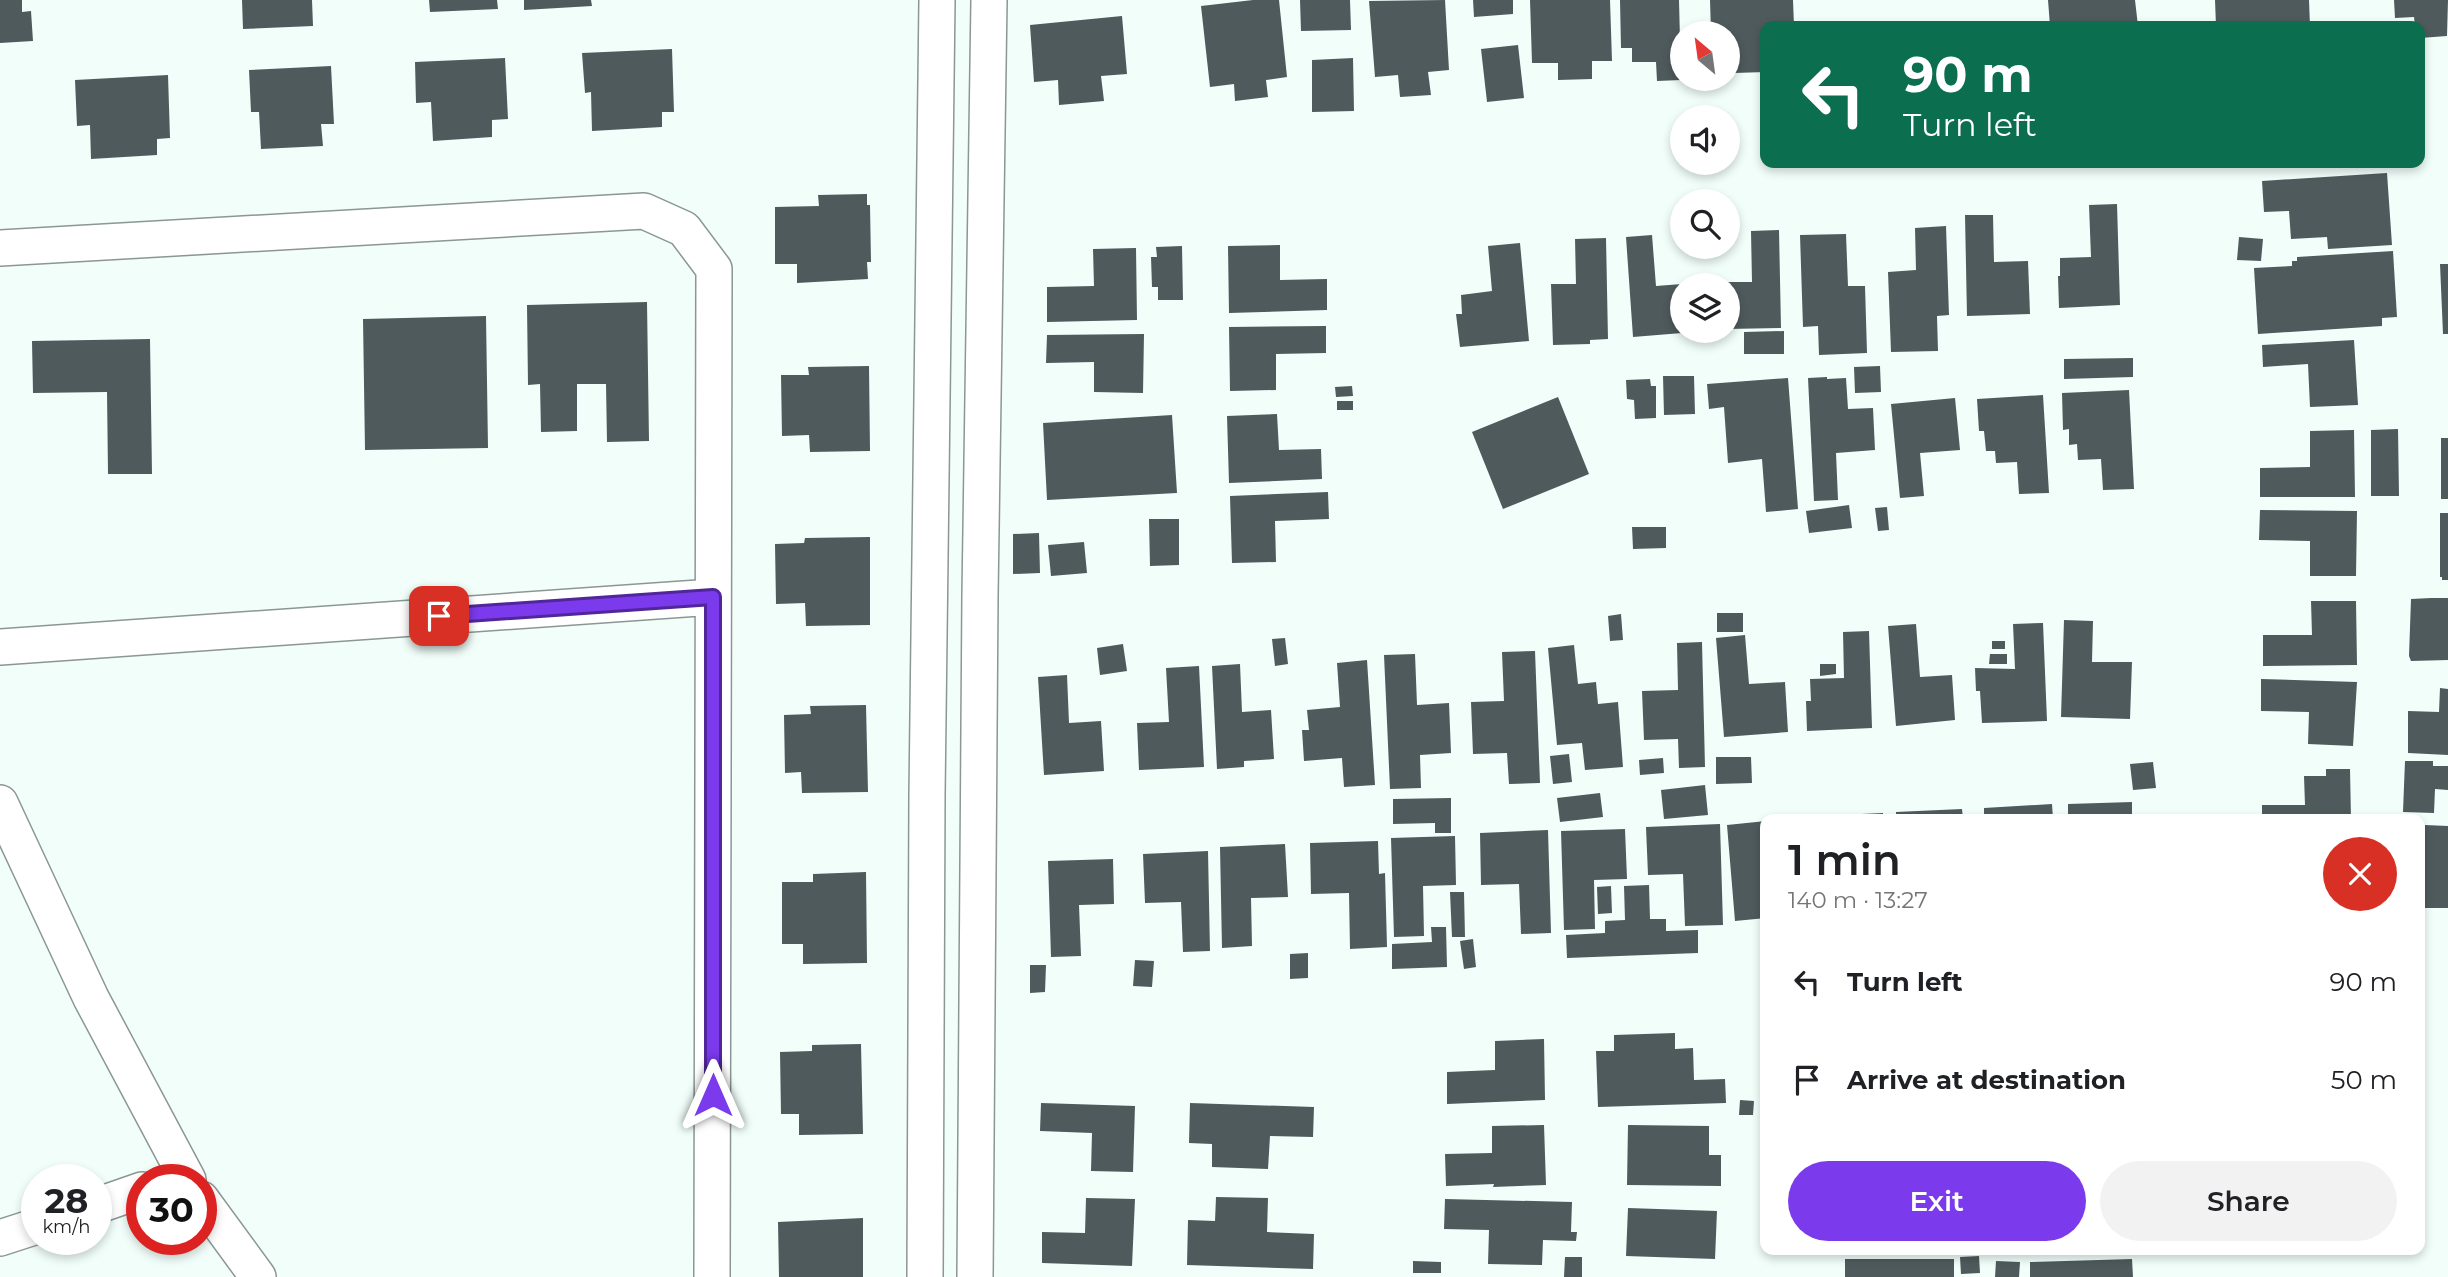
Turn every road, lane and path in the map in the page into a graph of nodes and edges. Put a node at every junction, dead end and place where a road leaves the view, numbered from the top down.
1 (937, 0) edge
2 (989, 0) edge
3 (0, 248) edge
4 (713, 597) junction
5 (0, 647) edge
6 (0, 803) edge
7 (177, 1164) edge
8 (217, 1223) edge
9 (21, 1231) edge
10 (0, 1238) edge
11 (258, 1277) edge
12 (712, 1277) edge
13 (925, 1277) edge
14 (975, 1277) edge

1 - 13 street
2 - 14 street
3 - 4 street
4 - 5 street
4 - 12 street
6 - 7 street
8 - 11 street
9 - 10 street

